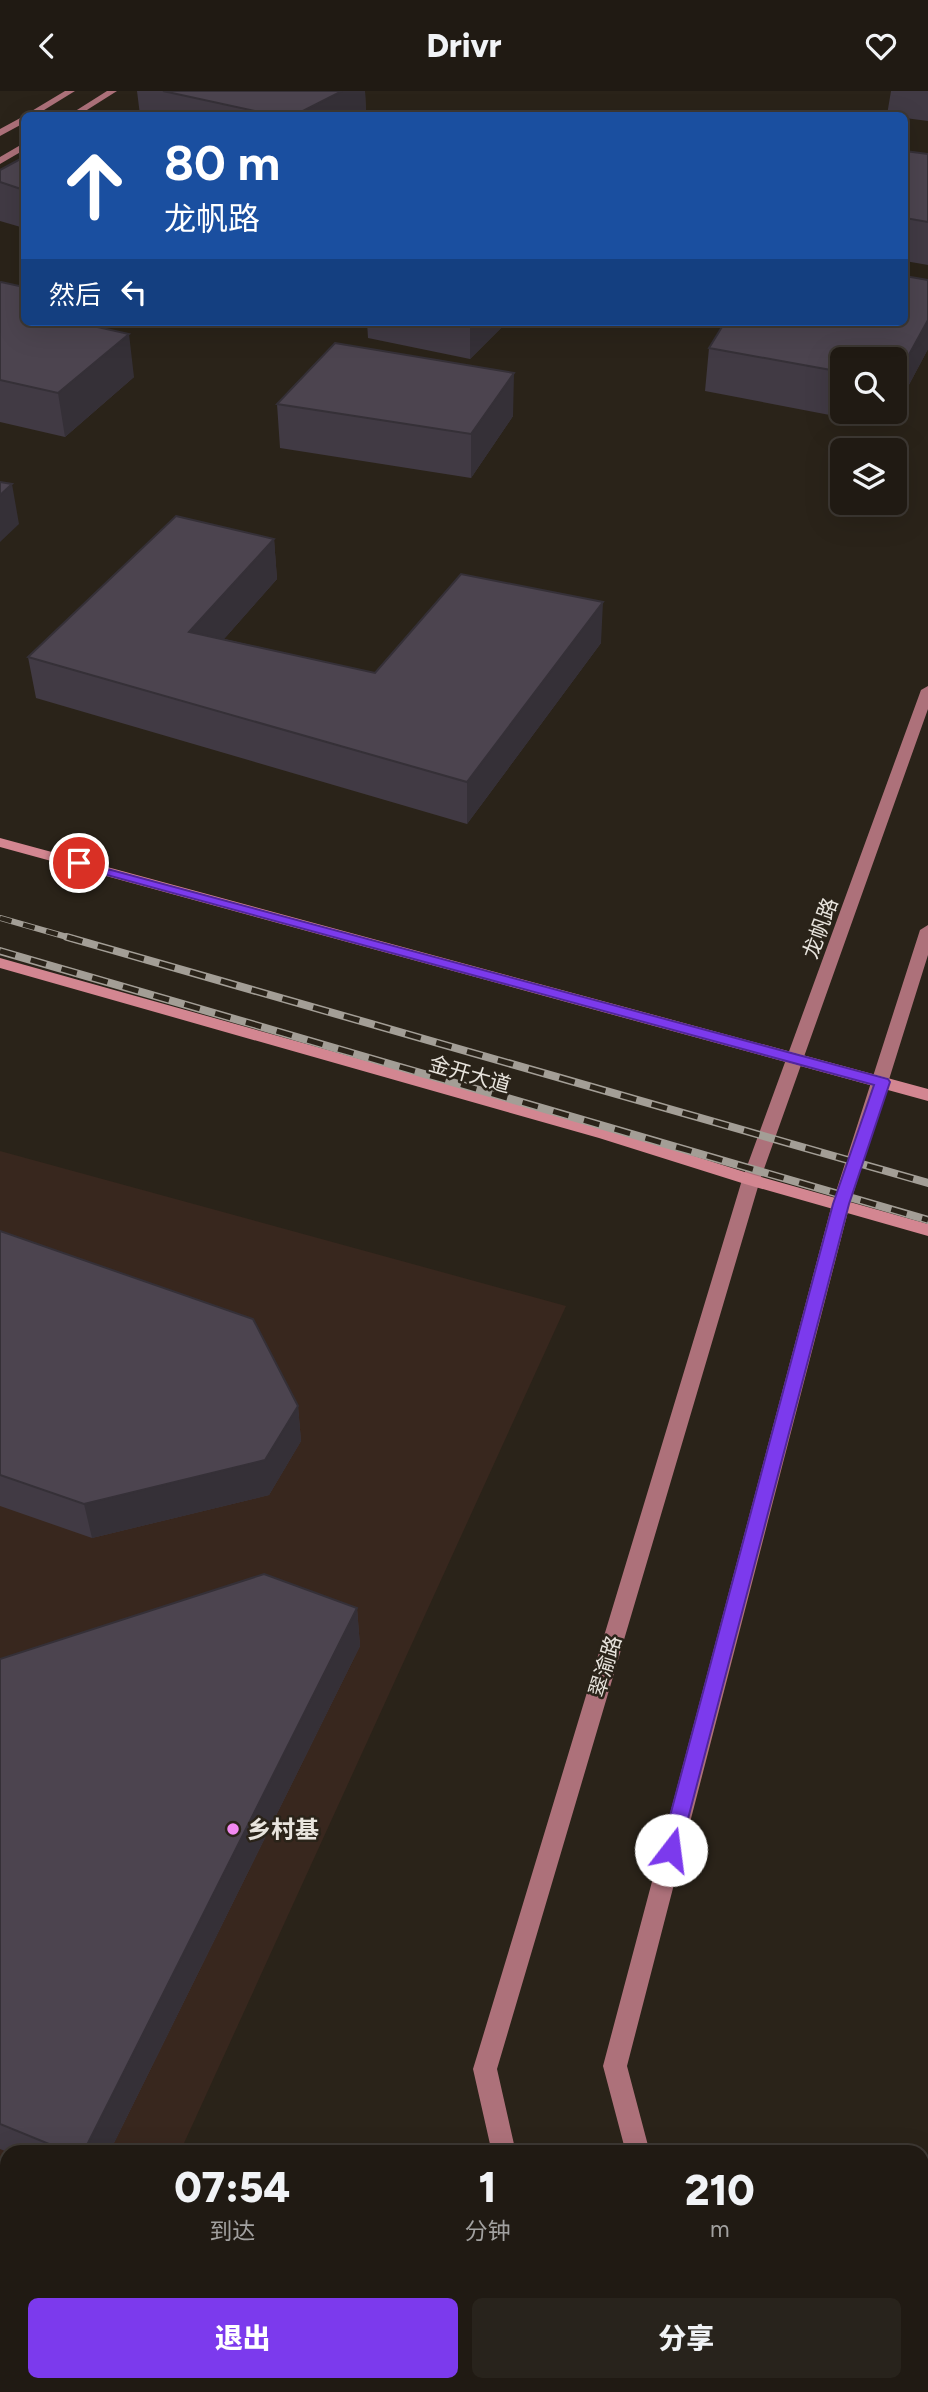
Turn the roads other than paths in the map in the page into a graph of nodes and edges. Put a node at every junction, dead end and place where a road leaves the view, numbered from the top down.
1 (71, 91) edge
2 (113, 91) edge
3 (35, 112) edge
4 (79, 112) edge
5 (21, 121) edge
6 (0, 133) edge
7 (21, 148) edge
8 (0, 161) edge
9 (928, 690) edge
10 (0, 842) edge
11 (928, 930) edge
12 (0, 963) edge
13 (795, 1060) junction
14 (882, 1082) junction
15 (928, 1095) edge
16 (751, 1180) junction
17 (841, 1204) junction
18 (928, 1230) edge
19 (502, 2145) edge
20 (636, 2145) edge

1 - 3 main road
2 - 4 main road
5 - 6 main road
7 - 8 main road
9 - 13 main road, 龙帆路
10 - 13 main road
11 - 14 main road
12 - 16 main road, 金开大道
13 - 14 main road
13 - 16 main road, 龙帆路
14 - 15 main road
14 - 17 main road
16 - 17 main road, 金开大道
16 - 19 main road, 翠渝路
17 - 18 main road, 金开大道
17 - 20 main road

